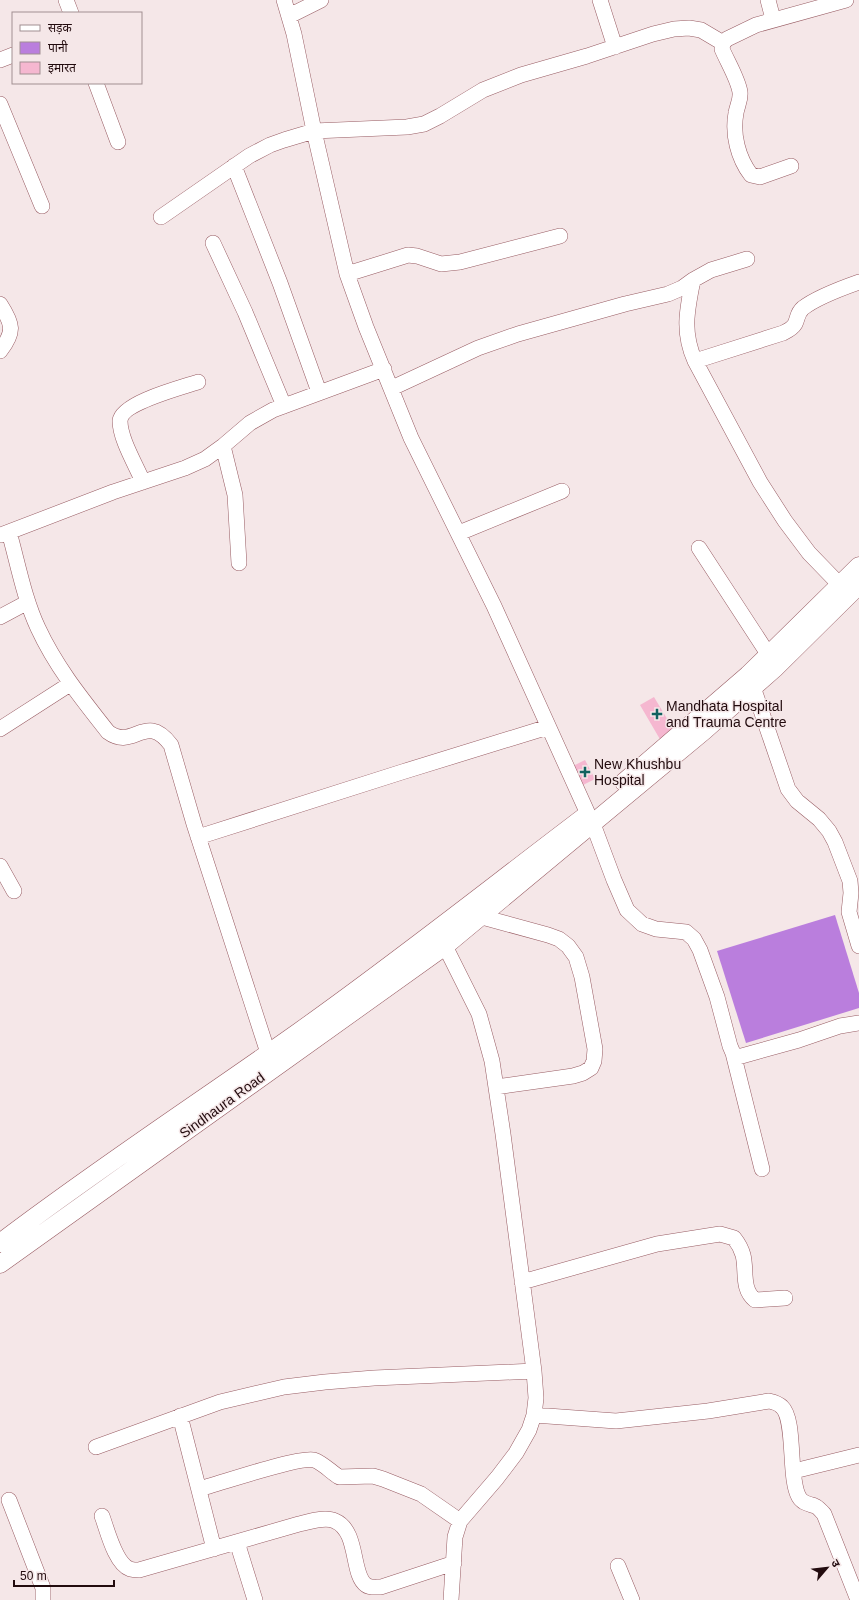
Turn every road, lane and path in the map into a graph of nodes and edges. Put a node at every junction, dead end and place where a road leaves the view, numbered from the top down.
1 (66, 0) edge
2 (284, 0) edge
3 (321, 0) edge
4 (600, 0) edge
5 (768, 0) edge
6 (846, 0) edge
7 (71, 12) edge
8 (289, 16) junction
9 (773, 19) junction
10 (723, 43) junction
11 (615, 47) junction
12 (12, 55) edge
13 (0, 60) edge
14 (96, 84) edge
15 (0, 104) edge
16 (314, 131) junction
17 (118, 142) dead end
18 (234, 166) junction
19 (791, 166) dead end
20 (42, 206) dead end
21 (160, 217) dead end
22 (560, 236) dead end
23 (213, 242) dead end
24 (747, 259) dead end
25 (347, 274) junction
26 (693, 280) junction
27 (859, 282) edge
28 (0, 304) edge
29 (0, 351) edge
30 (695, 361) junction
31 (384, 369) junction
32 (198, 382) dead end
33 (392, 388) junction
34 (320, 392) junction
35 (284, 406) junction
36 (223, 446) junction
37 (143, 482) junction
38 (562, 491) dead end
39 (459, 533) junction
40 (5, 534) edge
41 (699, 548) dead end
42 (239, 563) dead end
43 (859, 566) edge
44 (853, 589) edge
45 (28, 602) junction
46 (0, 616) edge
47 (768, 654) junction
48 (70, 684) junction
49 (753, 687) junction
50 (548, 727) junction
51 (0, 729) edge
52 (590, 819) junction
53 (198, 837) junction
54 (0, 866) edge
55 (14, 891) dead end
56 (855, 891) edge
57 (482, 917) junction
58 (446, 946) junction
59 (859, 946) edge
60 (859, 1023) edge
61 (268, 1053) junction
62 (733, 1053) junction
63 (496, 1087) junction
64 (762, 1169) dead end
65 (0, 1243) edge
66 (0, 1264) edge
67 (522, 1282) junction
68 (785, 1298) dead end
69 (534, 1372) junction
70 (534, 1415) junction
71 (180, 1416) junction
72 (96, 1447) dead end
73 (859, 1455) edge
74 (794, 1470) junction
75 (199, 1490) junction
76 (10, 1500) dead end
77 (102, 1516) dead end
78 (460, 1522) junction
79 (236, 1542) junction
80 (214, 1549) junction
81 (454, 1564) junction
82 (618, 1566) dead end
83 (43, 1600) edge
84 (255, 1600) edge
85 (451, 1600) edge
86 (632, 1600) edge
87 (858, 1600) edge

1 - 7 street
2 - 8 street
3 - 8 street
4 - 11 street
5 - 9 street
6 - 9 street
8 - 16 street
9 - 10 street
10 - 11 street
10 - 19 street
11 - 16 street
12 - 13 street
14 - 17 street
15 - 20 street
16 - 18 street
16 - 25 street
18 - 21 street
18 - 34 street
22 - 25 street
23 - 35 street
24 - 26 street
25 - 31 street
26 - 30 street
26 - 33 street
27 - 30 street
28 - 29 street
30 - 44 street
31 - 33 street
31 - 34 street
32 - 37 street
33 - 39 street
34 - 35 street
35 - 36 street
36 - 37 street
36 - 42 street
37 - 40 street
38 - 39 street
39 - 50 street
40 - 45 street
41 - 47 street
43 - 44 street
44 - 47 street
44 - 49 street
45 - 46 street
45 - 48 street
47 - 52 street
48 - 51 street
48 - 53 street
49 - 52 street
49 - 56 street
50 - 52 street
50 - 53 street
52 - 57 street, Sindhaura Road
52 - 61 street
52 - 62 street
53 - 61 street
54 - 55 street
56 - 59 street
57 - 58 street, Sindhaura Road
57 - 63 street
58 - 63 street
58 - 66 street, Sindhaura Road
60 - 62 street
61 - 65 street
62 - 64 street
63 - 67 street
67 - 68 street
67 - 69 street
69 - 70 street
69 - 71 street
70 - 74 street
70 - 78 street
71 - 72 street
71 - 75 street
73 - 74 street
74 - 87 street
75 - 78 street
75 - 80 street
76 - 83 street
77 - 80 street
78 - 81 street
79 - 80 street
79 - 81 street
79 - 84 street
81 - 85 street
82 - 86 street

